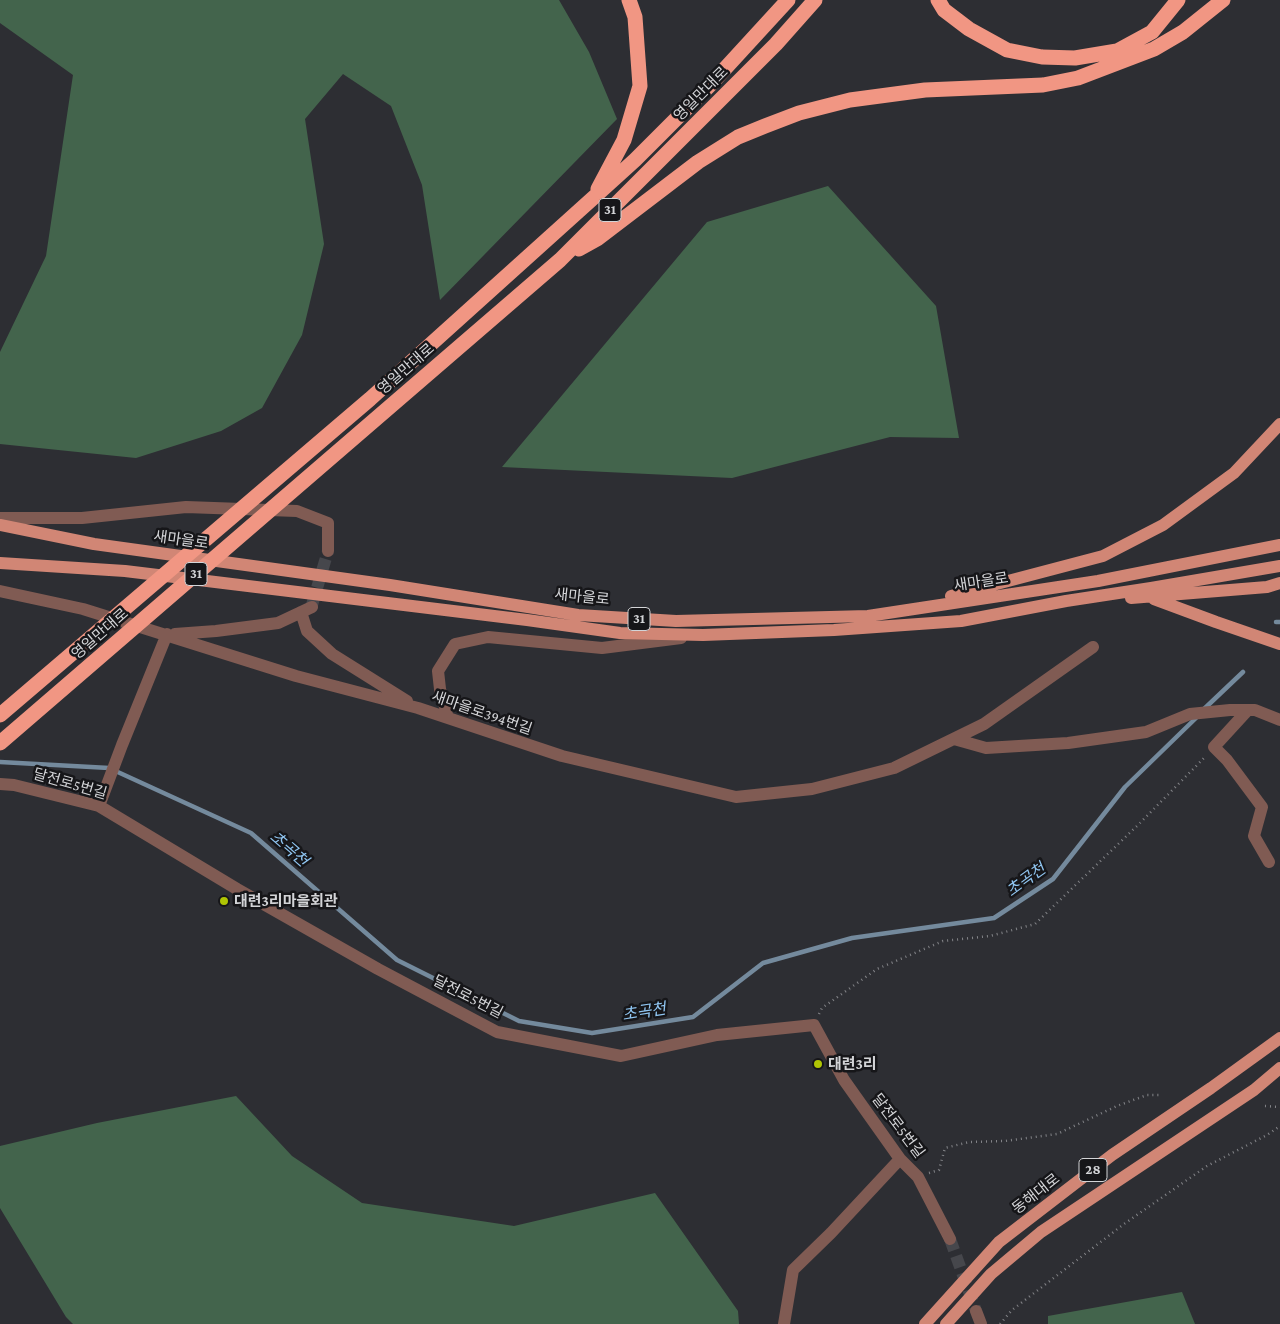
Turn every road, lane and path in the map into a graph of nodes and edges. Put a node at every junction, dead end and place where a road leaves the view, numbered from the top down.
1 (629, 0) edge
2 (788, 0) edge
3 (815, 0) edge
4 (938, 0) edge
5 (1178, 0) edge
6 (1223, 0) edge
7 (592, 199) junction
8 (560, 260) junction
9 (1280, 424) edge
10 (0, 518) edge
11 (0, 525) edge
12 (1280, 545) edge
13 (328, 551) tunnel mouth
14 (0, 563) edge
15 (1280, 566) edge
16 (1280, 583) edge
17 (0, 591) edge
18 (1152, 598) junction
19 (1066, 601) junction
20 (868, 616) junction
21 (167, 634) junction
22 (703, 636) junction
23 (1280, 644) edge
24 (1093, 647) dead end
25 (418, 708) junction
26 (1247, 710) junction
27 (0, 716) edge
28 (448, 718) junction
29 (1280, 720) edge
30 (954, 739) junction
31 (0, 743) edge
32 (1214, 747) junction
33 (0, 784) edge
34 (99, 806) junction
35 (1268, 862) dead end
36 (814, 1025) junction
37 (1280, 1031) edge
38 (1280, 1038) edge
39 (1280, 1068) edge
40 (1280, 1073) edge
41 (1211, 1088) junction
42 (1254, 1090) junction
43 (1161, 1096) dead end
44 (1265, 1106) dead end
45 (1280, 1108) edge
46 (1280, 1126) edge
47 (900, 1159) junction
48 (918, 1177) junction
49 (950, 1240) tunnel mouth
50 (976, 1311) tunnel mouth
51 (784, 1324) edge
52 (925, 1324) edge
53 (946, 1324) edge
54 (981, 1324) edge
55 (1000, 1324) edge

1 - 7 highway
2 - 7 highway, 영일만대로 / 31
3 - 8 highway, 영일만대로 / 31
4 - 5 highway
6 - 8 highway
7 - 27 highway, 영일만대로 / 31
8 - 31 highway, 영일만대로 / 31
9 - 20 main road
10 - 13 street
11 - 20 main road, 새마을로 / 31
12 - 20 main road, 새마을로 / 31
14 - 22 main road, 새마을로 / 31
15 - 19 main road, 새마을로 / 31
16 - 18 main road
17 - 21 street, 새마을로394번길
18 - 19 main road
18 - 23 main road
19 - 22 main road, 새마을로 / 31
21 - 25 street, 새마을로394번길
21 - 25 street
21 - 34 street
22 - 28 street
24 - 30 street, 새마을로394번길
25 - 28 street, 새마을로394번길
26 - 29 street
26 - 30 street
26 - 32 street
28 - 30 street, 새마을로394번길
32 - 35 street
32 - 36 path
33 - 34 street, 달전로5번길
34 - 36 street, 달전로5번길
36 - 47 street, 달전로5번길
37 - 41 main road
38 - 41 main road, 동해대로 / 28
39 - 42 main road
40 - 42 main road
41 - 52 main road, 동해대로 / 28
42 - 53 main road
43 - 48 path, 달전로5번길
44 - 45 path
46 - 55 path
47 - 48 street, 달전로5번길
47 - 51 street
48 - 49 street, 달전로5번길
50 - 54 street

